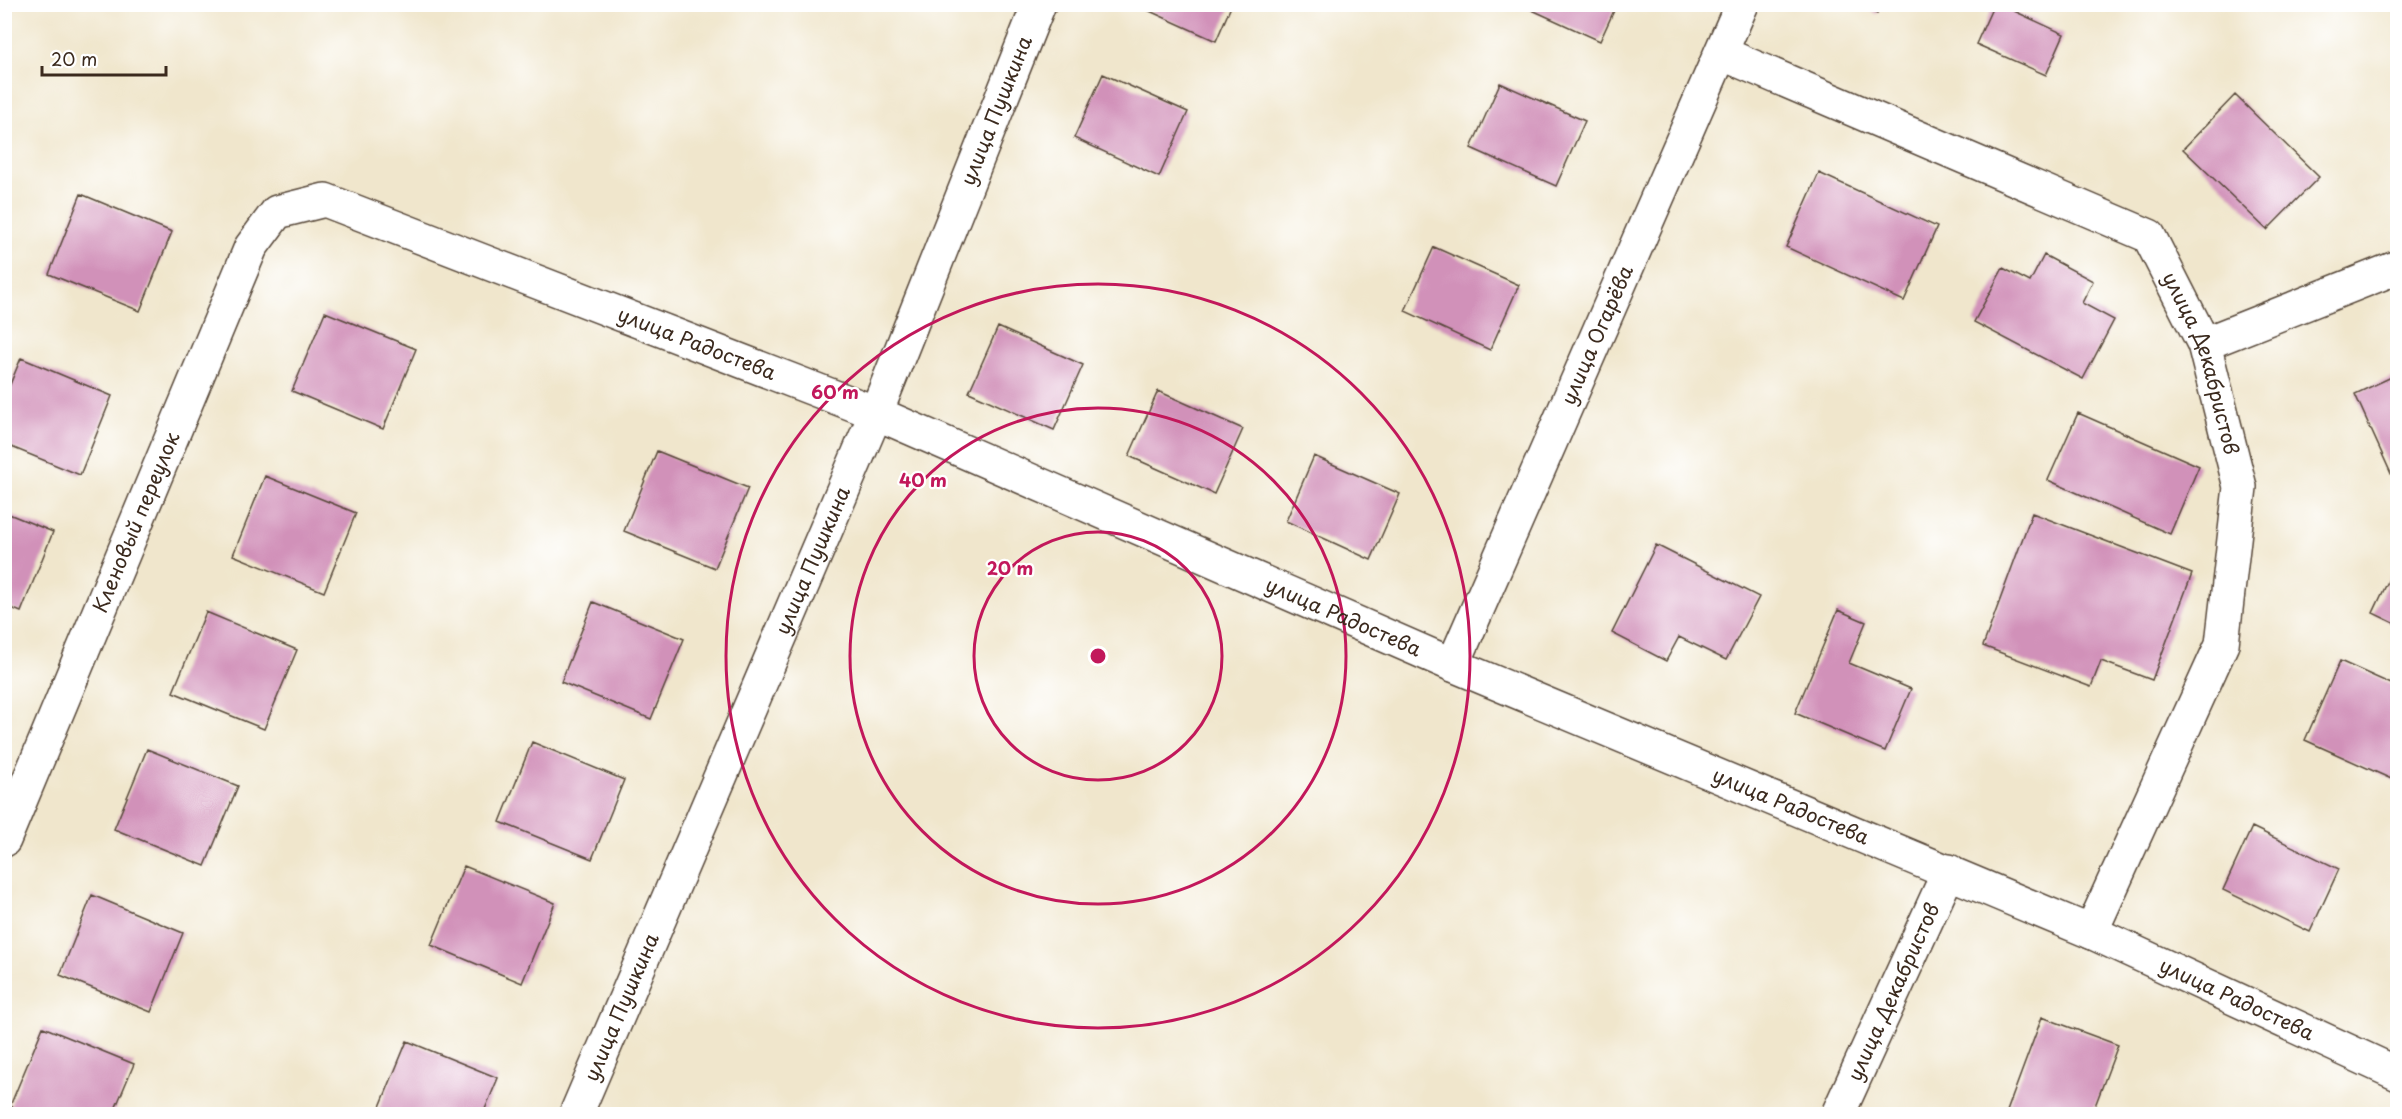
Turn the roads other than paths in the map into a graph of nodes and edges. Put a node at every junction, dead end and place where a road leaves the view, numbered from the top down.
1 (1039, 4) edge
2 (1742, 4) edge
3 (1721, 53) junction
4 (277, 212) joint
5 (2397, 267) edge
6 (2204, 344) junction
7 (876, 413) junction
8 (1453, 665) junction
9 (4, 840) edge
10 (1949, 872) junction
11 (2091, 932) junction
12 (2397, 1074) edge
13 (576, 1114) edge
14 (1838, 1114) edge

1 - 7 street, улица Пушкина
2 - 3 street, улица Огарёва
3 - 6 street, улица Декабристов
3 - 8 street, улица Огарёва
4 - 7 street, улица Радостева
4 - 9 street, Кленовый переулок
5 - 6 street
6 - 11 street, улица Декабристов
7 - 8 street, улица Радостева
7 - 13 street, улица Пушкина
8 - 10 street, улица Радостева
10 - 11 street, улица Радостева
10 - 14 street, улица Декабристов
11 - 12 street, улица Радостева

